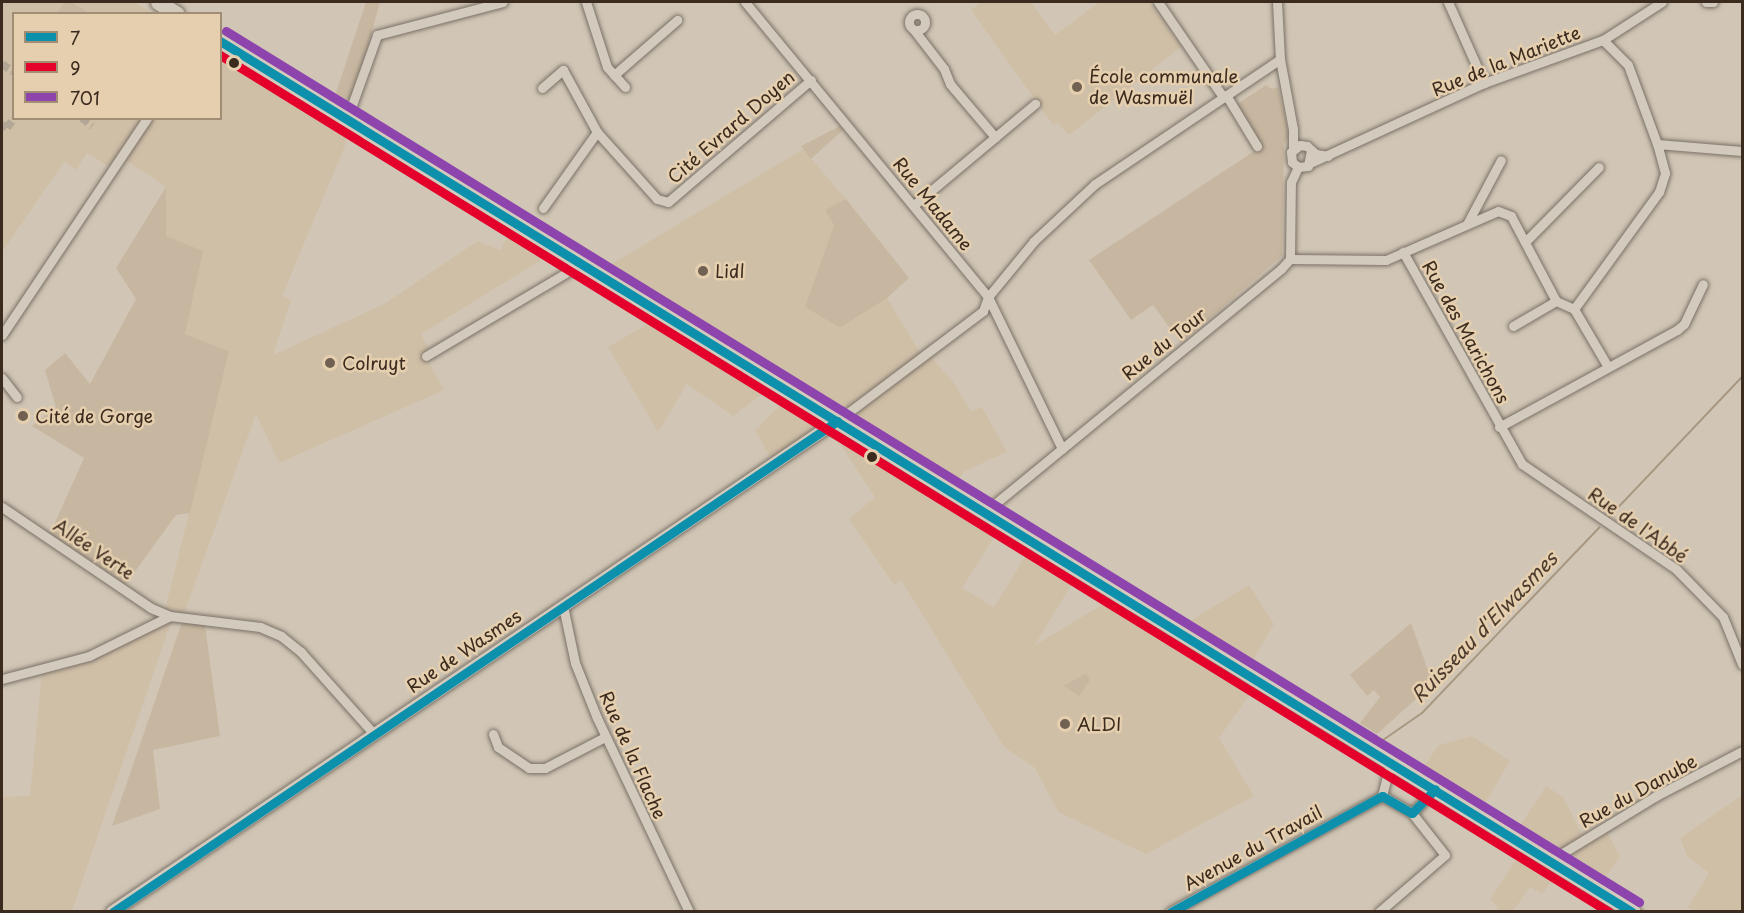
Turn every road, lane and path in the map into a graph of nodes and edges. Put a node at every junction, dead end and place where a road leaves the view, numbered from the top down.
1 (158, 2) edge
2 (502, 2) edge
3 (586, 2) edge
4 (745, 2) edge
5 (1158, 2) edge
6 (1277, 2) edge
7 (1448, 2) edge
8 (1662, 2) edge
9 (1706, 2) edge
10 (1713, 2) edge
11 (174, 12) edge
12 (677, 20) dead end
13 (914, 30) dead end
14 (1603, 40) junction
15 (222, 42) edge
16 (1280, 59) junction
17 (614, 75) junction
18 (811, 80) junction
19 (1484, 83) junction
20 (625, 87) dead end
21 (542, 88) dead end
22 (1224, 96) junction
23 (1035, 104) dead end
24 (347, 119) junction
25 (146, 120) edge
26 (597, 132) junction
27 (995, 138) junction
28 (1657, 144) junction
29 (1257, 146) dead end
30 (1298, 147) junction
31 (1311, 150) junction
32 (1743, 151) edge
33 (1333, 155) junction
34 (1291, 159) junction
35 (1500, 160) dead end
36 (1310, 163) junction
37 (1298, 167) junction
38 (1599, 167) dead end
39 (1291, 182) junction
40 (914, 205) junction
41 (543, 208) dead end
42 (1467, 224) junction
43 (1525, 242) junction
44 (1403, 252) junction
45 (1290, 259) junction
46 (578, 261) junction
47 (1703, 284) dead end
48 (988, 297) junction
49 (1557, 301) junction
50 (1574, 309) junction
51 (1513, 326) dead end
52 (2, 335) edge
53 (426, 356) dead end
54 (1608, 367) junction
55 (2, 378) edge
56 (17, 397) dead end
57 (837, 421) junction
58 (1499, 427) junction
59 (1062, 448) junction
60 (2, 507) edge
61 (985, 512) junction
62 (564, 606) junction
63 (170, 615) junction
64 (1743, 664) edge
65 (2, 679) edge
66 (374, 734) junction
67 (493, 734) dead end
68 (605, 737) junction
69 (1743, 751) edge
70 (1391, 761) junction
71 (1435, 789) junction
72 (1383, 796) junction
73 (1412, 813) junction
74 (1551, 860) junction
75 (112, 912) edge
76 (689, 912) edge
77 (1170, 912) edge
78 (1378, 912) edge
79 (1633, 912) edge

1 - 11 main road
2 - 24 street
3 - 17 street
4 - 18 street, Rue Madame
5 - 22 street
6 - 16 street
7 - 19 street
8 - 14 street
9 - 10 street
12 - 17 street
13 - 27 street
14 - 19 street, Rue de la Mariette
14 - 28 street, Rue de la Mariette
15 - 24 main road
16 - 22 street
16 - 30 street
17 - 20 street
18 - 26 street, Cité Evrard Doyen
18 - 40 street, Rue Madame
19 - 33 street, Rue de la Mariette
21 - 26 street, Cité Evrard Doyen
22 - 29 street
22 - 48 street
23 - 27 street
24 - 46 main road
25 - 52 street
26 - 41 street
27 - 40 street
28 - 32 street
28 - 50 street, Rue de la Mariette
30 - 31 street
30 - 34 street
31 - 33 street
31 - 36 street
33 - 36 street, Rue de la Mariette
34 - 37 street
34 - 39 street
35 - 42 street
36 - 37 street, Rue de la Mariette
37 - 39 street
38 - 43 street
39 - 45 street
40 - 48 street, Rue Madame
42 - 43 street
42 - 44 street
43 - 49 street
44 - 45 street
44 - 58 street, Rue des Marichons
45 - 59 street, Rue du Tour
46 - 53 street
46 - 57 main road
47 - 54 street
48 - 57 street
48 - 59 street, Rue Madame
49 - 50 street
49 - 51 street
50 - 54 street
54 - 58 street
55 - 56 street
57 - 61 main road
57 - 62 street, Rue de Wasmes
58 - 64 street, Rue de l'Abbé
59 - 61 street, Rue du Tour
60 - 63 street, Allée Verte
61 - 70 main road
62 - 66 street, Rue de Wasmes
62 - 68 street, Rue de la Flache
63 - 65 street
63 - 66 street, Allée Verte
66 - 75 street, Rue de Wasmes
67 - 68 street
68 - 76 street, Rue de la Flache
69 - 74 street, Rue du Danube
70 - 71 main road
70 - 72 street
71 - 73 street
71 - 74 main road
72 - 73 street
72 - 77 street, Avenue du Travail
73 - 78 street
74 - 79 main road

